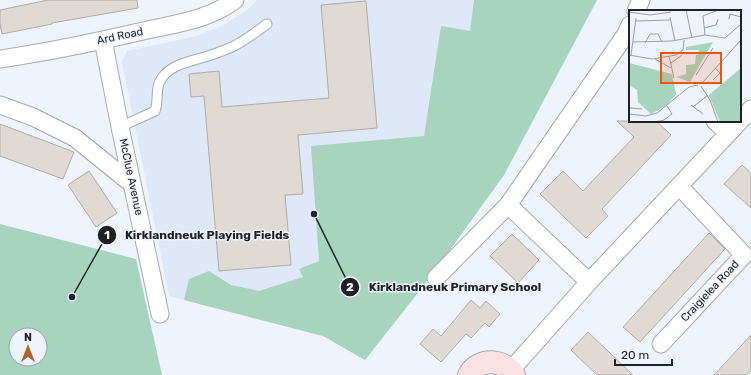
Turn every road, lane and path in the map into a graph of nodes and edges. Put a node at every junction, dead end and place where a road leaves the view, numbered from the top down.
1 (235, 0) edge
2 (641, 0) edge
3 (636, 10) edge
4 (267, 24) dead end
5 (629, 33) edge
6 (103, 40) junction
7 (0, 59) edge
8 (0, 105) edge
9 (751, 109) edge
10 (741, 120) edge
11 (716, 122) edge
12 (739, 122) edge
13 (120, 127) junction
14 (728, 133) junction
15 (132, 184) junction
16 (679, 186) junction
17 (508, 205) junction
18 (436, 278) dead end
19 (589, 282) junction
20 (160, 314) dead end
21 (661, 344) dead end
22 (513, 373) edge
23 (469, 375) edge

1 - 6 street, Ard Road
2 - 3 street
4 - 13 lane
5 - 17 street
6 - 7 street, Ard Road
6 - 13 street, McClue Avenue
8 - 15 street
9 - 10 street
11 - 14 street
12 - 14 street
13 - 15 street, McClue Avenue
14 - 16 street
15 - 20 street, McClue Avenue
16 - 19 street
16 - 21 street, Craigielea Road
17 - 18 street
17 - 19 street
19 - 22 street
22 - 23 street

